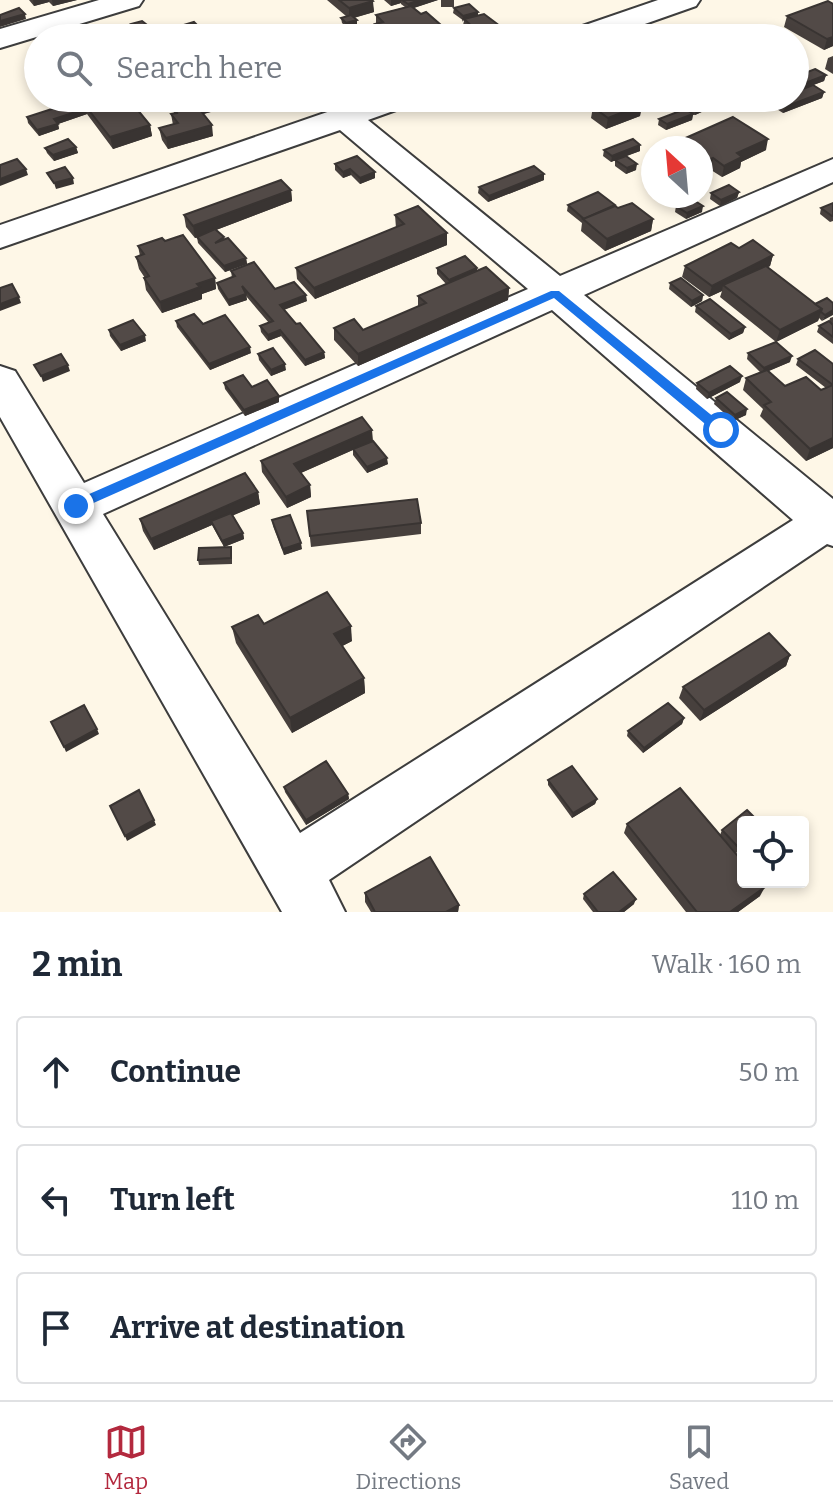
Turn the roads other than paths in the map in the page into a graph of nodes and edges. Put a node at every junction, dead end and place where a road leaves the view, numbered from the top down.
1 (129, 0) edge
2 (686, 0) edge
3 (50, 24) edge
4 (617, 24) edge
5 (24, 32) edge
6 (0, 39) edge
7 (359, 112) edge
8 (345, 117) junction
9 (833, 169) edge
10 (0, 237) edge
11 (555, 293) junction
12 (0, 381) edge
13 (76, 506) junction
14 (830, 522) edge
15 (303, 892) edge

1 - 3 street
2 - 4 street
5 - 6 street
7 - 8 street
8 - 10 street
8 - 11 street
9 - 11 street
11 - 13 street
11 - 14 street
12 - 13 street
13 - 15 street
14 - 15 street

